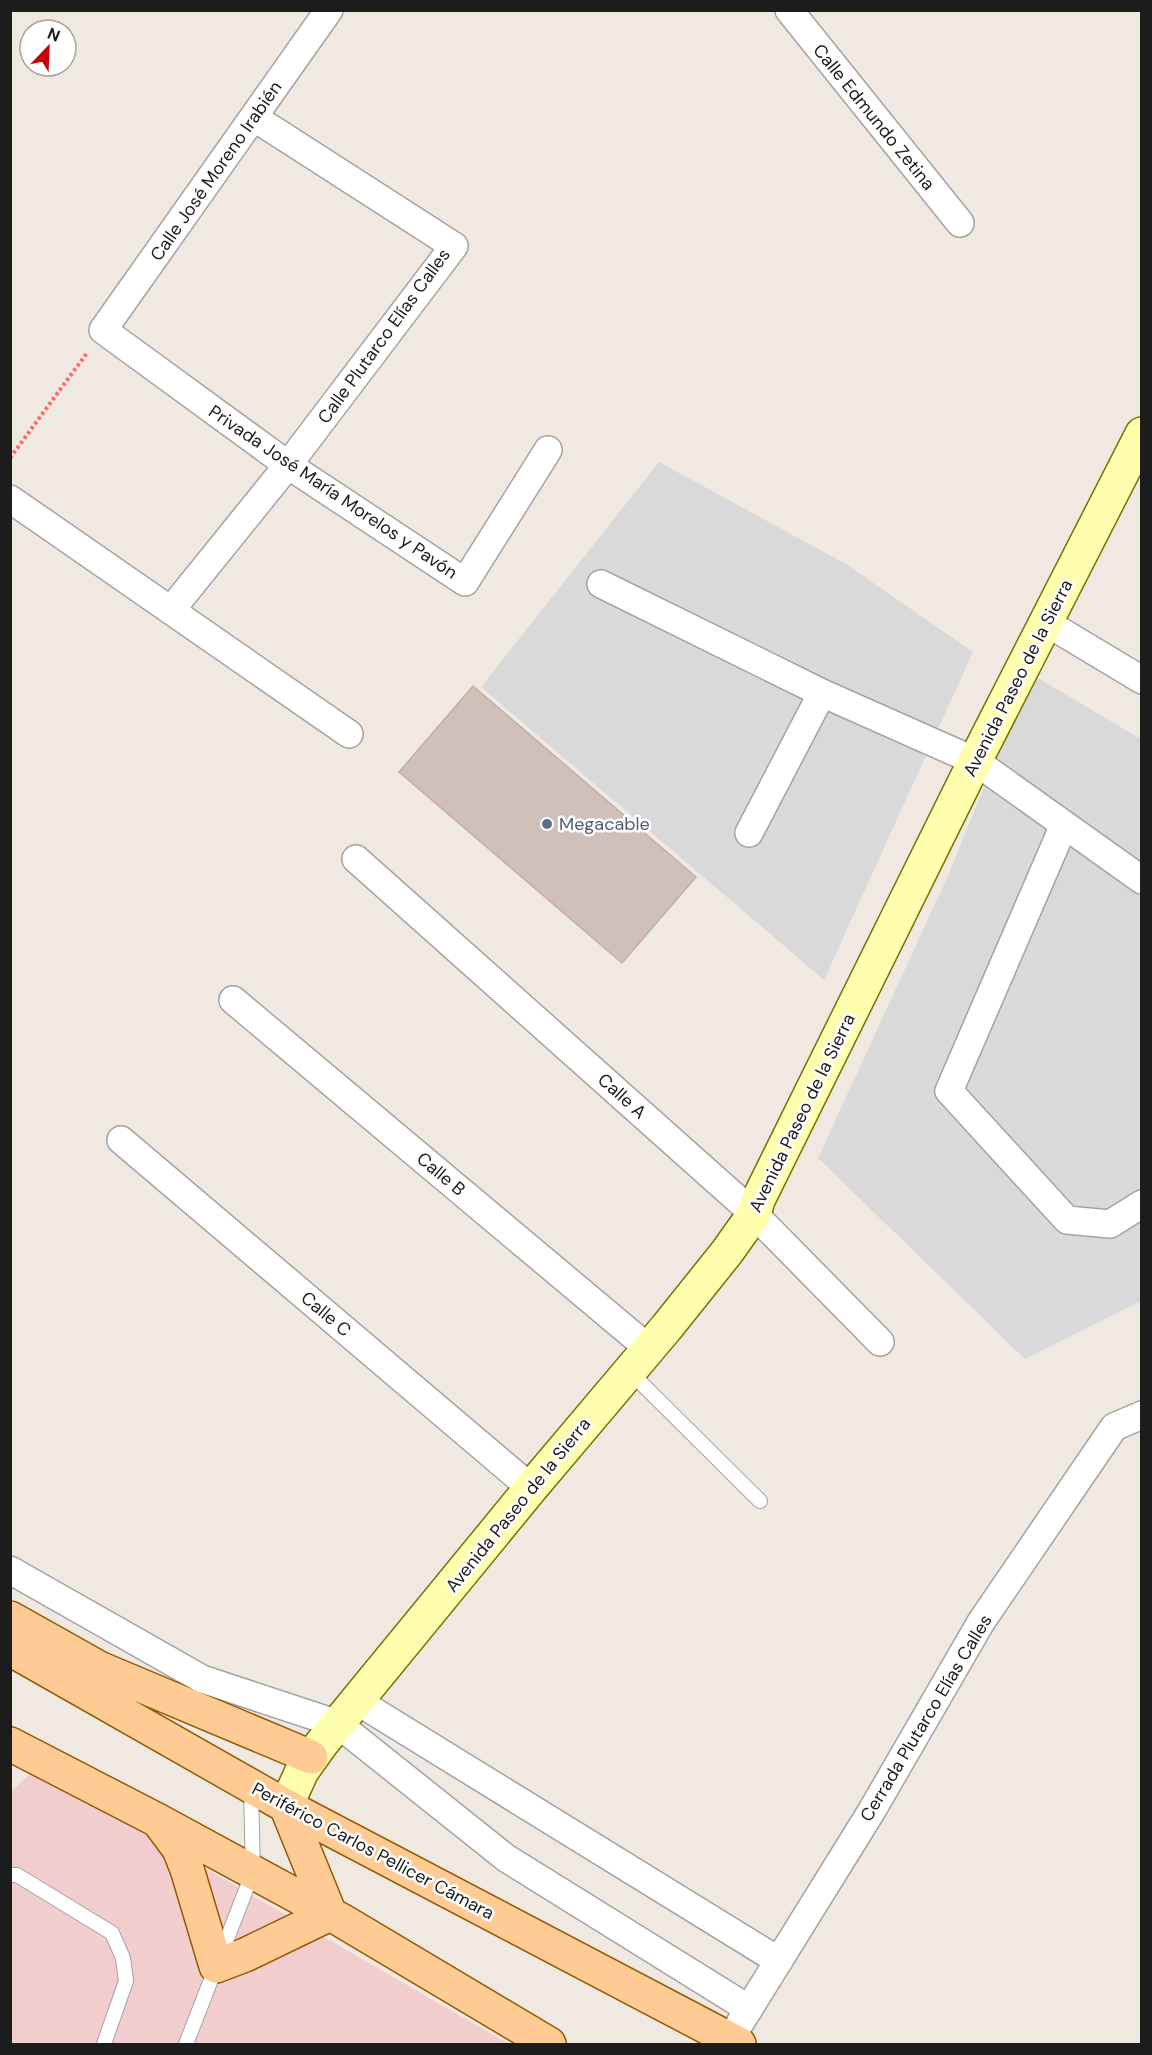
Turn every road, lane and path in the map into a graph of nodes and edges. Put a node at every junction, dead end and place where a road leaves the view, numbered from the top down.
1 (329, 10) edge
2 (789, 10) edge
3 (255, 118) junction
4 (960, 223) dead end
5 (103, 330) junction
6 (1142, 434) edge
7 (548, 450) dead end
8 (10, 458) edge
9 (288, 465) junction
10 (10, 499) edge
11 (601, 584) dead end
12 (171, 610) junction
13 (1047, 623) junction
14 (1142, 680) edge
15 (822, 693) junction
16 (349, 734) dead end
17 (975, 761) junction
18 (1064, 825) junction
19 (749, 833) dead end
20 (356, 859) dead end
21 (1142, 880) edge
22 (233, 1000) dead end
23 (121, 1140) dead end
24 (1142, 1204) edge
25 (754, 1214) junction
26 (880, 1342) dead end
27 (639, 1359) junction
28 (1142, 1415) edge
29 (531, 1488) junction
30 (760, 1501) dead end
31 (10, 1570) edge
32 (10, 1618) edge
33 (10, 1649) edge
34 (347, 1712) junction
35 (10, 1743) edge
36 (311, 1757) junction
37 (251, 1786) junction
38 (286, 1806) junction
39 (157, 1820) junction
40 (254, 1872) junction
41 (10, 1875) edge
42 (330, 1914) junction
43 (778, 1961) junction
44 (216, 1966) junction
45 (749, 2008) junction
46 (734, 2042) edge
47 (104, 2044) edge
48 (186, 2044) edge
49 (549, 2044) edge

1 - 3 street, Calle José Moreno Irabién
2 - 4 street, Calle Edmundo Zetina
3 - 5 street, Calle José Moreno Irabién
3 - 9 street, Calle Plutarco Elías Calles
5 - 8 path
5 - 9 street, Privada José María Morelos y Pavón
6 - 13 main road, Avenida Paseo de la Sierra
7 - 9 street, Privada José María Morelos y Pavón
9 - 12 street, Calle Plutarco Elías Calles
10 - 12 street
11 - 15 street
12 - 16 street
13 - 14 street
13 - 17 main road, Avenida Paseo de la Sierra
15 - 17 street
15 - 19 street
17 - 18 street
17 - 25 main road, Avenida Paseo de la Sierra
18 - 21 street
18 - 24 street
20 - 25 street, Calle A
22 - 27 street, Calle B
23 - 29 street, Calle C
25 - 26 street, Calle A
25 - 27 main road, Avenida Paseo de la Sierra
27 - 29 main road, Avenida Paseo de la Sierra
27 - 30 lane
28 - 43 street, Cerrada Plutarco Elías Calles
29 - 34 main road, Avenida Paseo de la Sierra
31 - 34 street
32 - 36 main road
33 - 37 main road, Periférico Carlos Pellicer Cámara
34 - 36 main road, Avenida Paseo de la Sierra
34 - 43 street
34 - 45 street
35 - 39 main road
36 - 38 main road, Avenida Paseo de la Sierra
37 - 38 main road, Periférico Carlos Pellicer Cámara
37 - 40 lane
38 - 42 main road
38 - 46 main road, Periférico Carlos Pellicer Cámara
39 - 40 main road
39 - 44 main road
40 - 42 main road
40 - 44 lane
41 - 47 lane
42 - 44 main road
42 - 49 main road
43 - 45 street, Cerrada Plutarco Elías Calles
44 - 48 lane
45 - 46 street, Cerrada Plutarco Elías Calles

